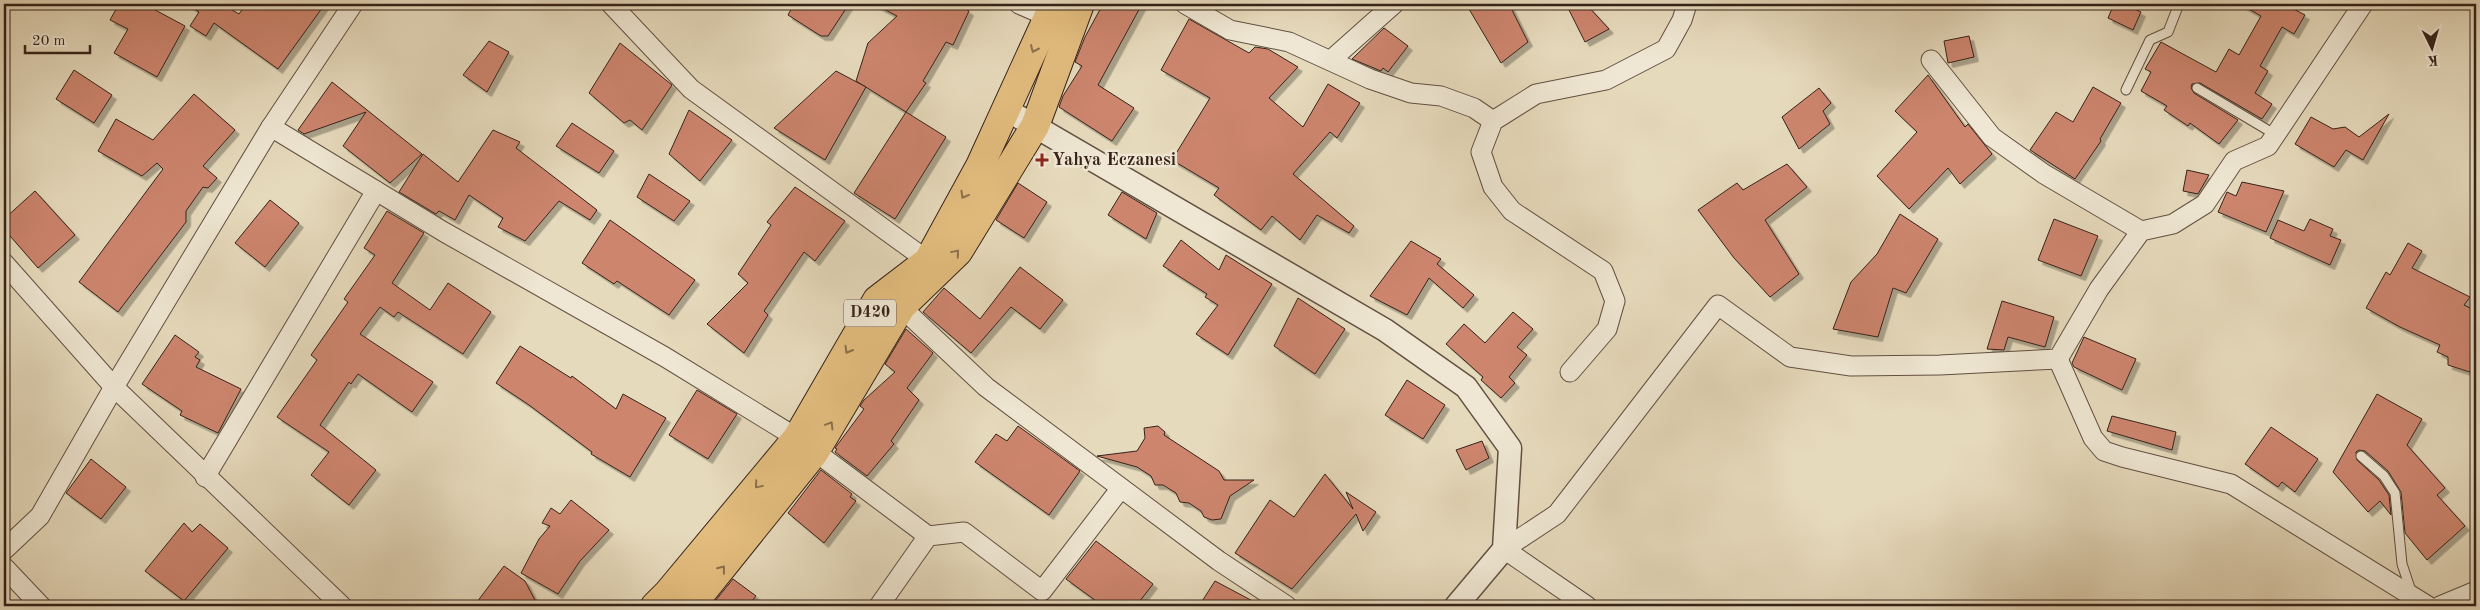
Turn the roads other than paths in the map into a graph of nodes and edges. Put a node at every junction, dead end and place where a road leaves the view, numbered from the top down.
1 (353, 4) edge
2 (611, 4) edge
3 (1019, 4) edge
4 (1080, 4) edge
5 (1185, 4) edge
6 (1394, 4) edge
7 (1687, 4) edge
8 (2179, 4) edge
9 (2363, 4) edge
10 (1051, 10) edge
11 (1331, 60) junction
12 (1931, 60) dead end
13 (2197, 88) dead end
14 (2126, 90) dead end
15 (1007, 110) junction
16 (1493, 121) junction
17 (1035, 126) junction
18 (271, 127) junction
19 (2276, 135) junction
20 (376, 190) junction
21 (2140, 231) junction
22 (928, 261) junction
23 (4, 263) edge
24 (889, 303) junction
25 (2058, 359) junction
26 (1570, 372) dead end
27 (114, 387) junction
28 (805, 445) junction
29 (2361, 456) dead end
30 (205, 477) junction
31 (1121, 488) junction
32 (928, 536) junction
33 (1504, 549) junction
34 (4, 550) edge
35 (4, 568) edge
36 (2476, 591) edge
37 (329, 602) edge
38 (2422, 603) edge
39 (40, 606) edge
40 (655, 606) edge
41 (691, 606) edge
42 (879, 606) edge
43 (1287, 606) edge
44 (1456, 606) edge
45 (1587, 606) edge
46 (2440, 606) edge

1 - 18 street
2 - 22 street
3 - 10 street
4 - 17 highway, D420
5 - 11 street
6 - 11 street
7 - 16 street
8 - 14 lane
9 - 19 street
10 -> 15 highway, D420
11 - 16 street
12 - 21 street
13 - 19 lane
15 - 17 street
15 -> 22 highway, D420
16 - 26 street
24 -> 17 highway, D420
17 - 33 street
18 - 20 street
18 - 27 street
19 - 21 street
20 - 28 street
20 - 30 street
21 - 25 street
22 - 24 highway, D420
23 - 27 street
24 - 28 highway, D420
24 - 31 street
25 - 33 street
25 - 38 street
27 - 30 street
27 - 34 street
28 - 32 street
28 -> 40 highway, D420
41 -> 28 highway, D420
29 - 38 lane
30 - 37 street
31 - 32 street
31 - 43 street
32 - 42 street
33 - 44 street
33 - 45 street
35 - 39 street
36 - 46 street

